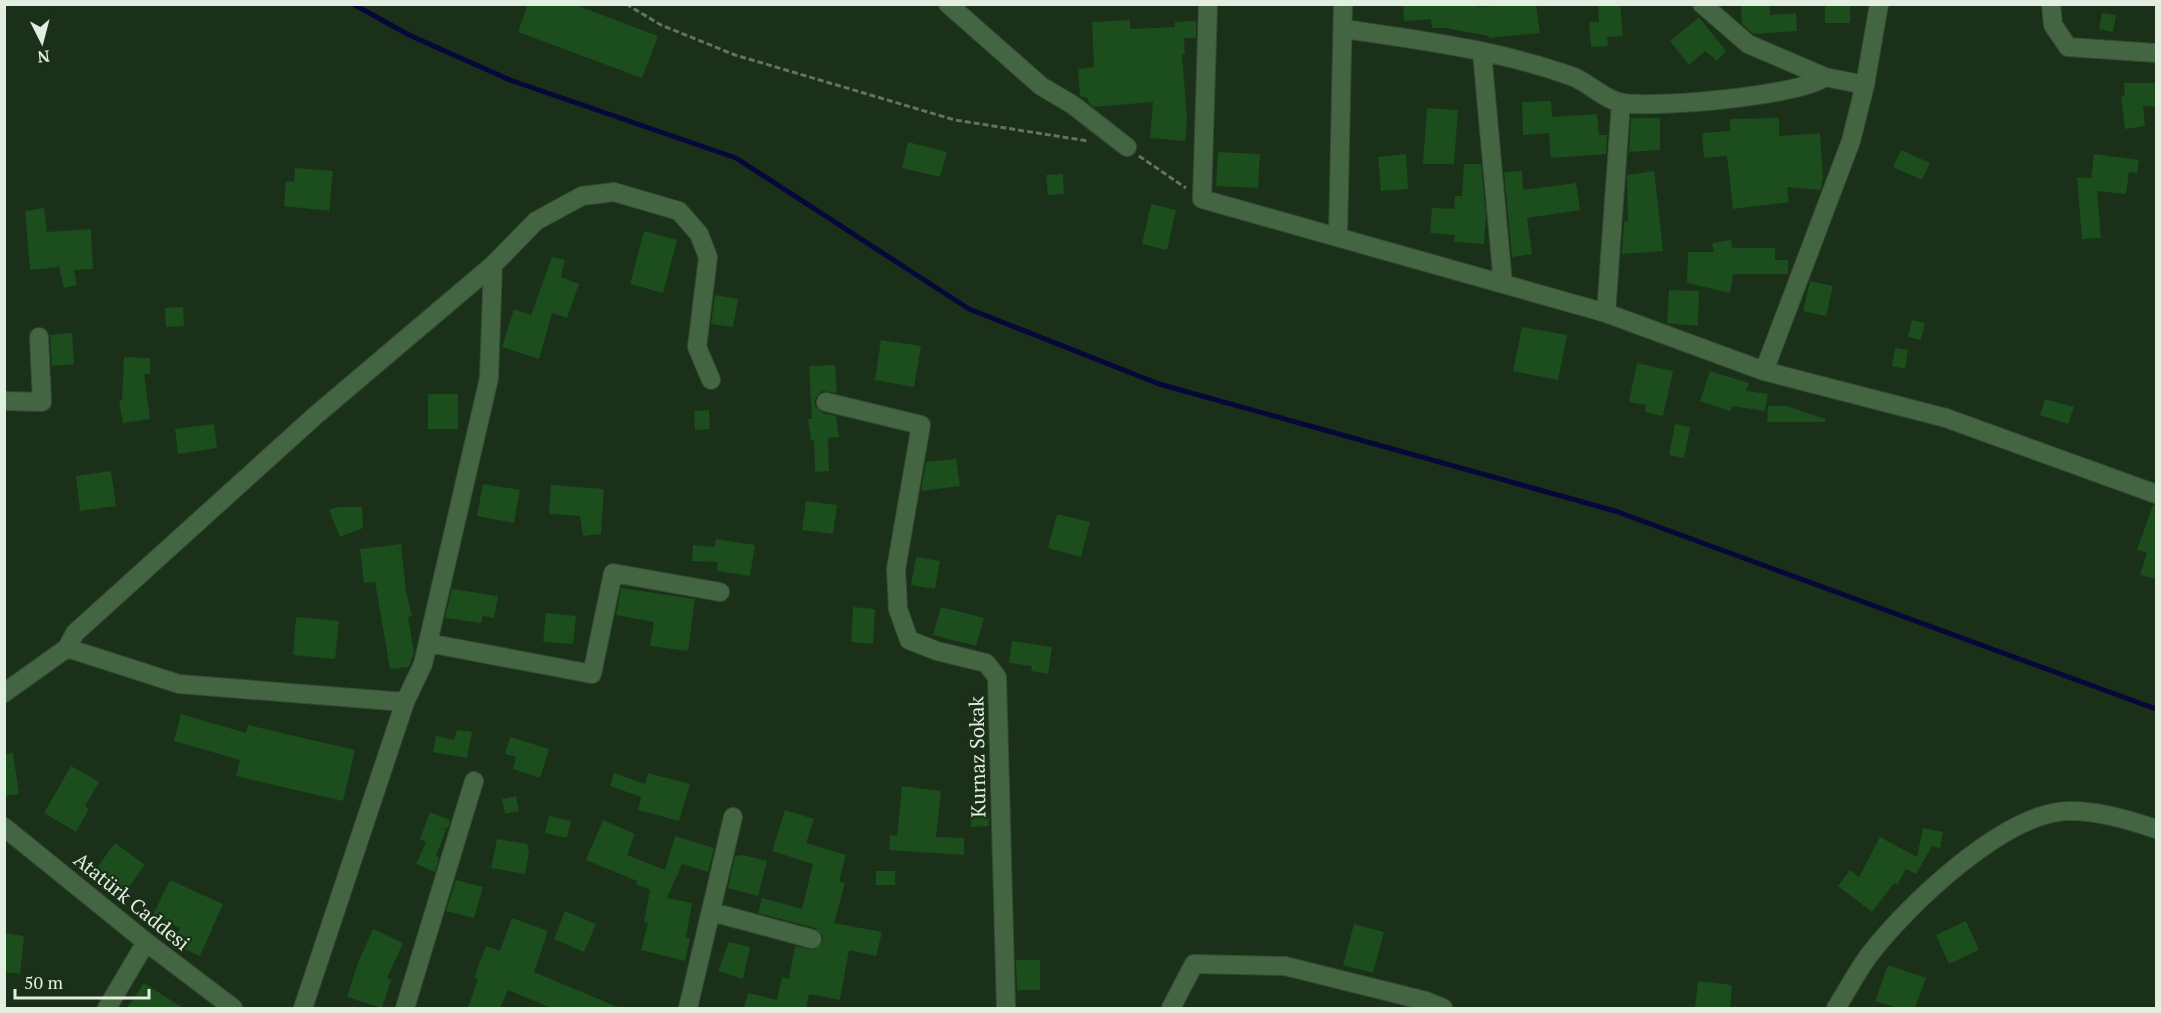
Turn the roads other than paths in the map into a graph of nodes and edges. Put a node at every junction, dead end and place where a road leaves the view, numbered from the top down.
1 (948, 4) edge
2 (1208, 4) edge
3 (1343, 4) edge
4 (1702, 4) edge
5 (1879, 4) edge
6 (2051, 4) edge
7 (1344, 29) junction
8 (1482, 52) junction
9 (2157, 53) edge
10 (1825, 77) junction
11 (1865, 85) junction
12 (1621, 103) junction
13 (1127, 147) road end
14 (1338, 236) junction
15 (493, 265) junction
16 (1503, 284) junction
17 (1606, 313) junction
18 (39, 337) dead end
19 (1764, 371) junction
20 (711, 380) dead end
21 (4, 401) edge
22 (825, 402) dead end
23 (2157, 494) edge
24 (720, 592) dead end
25 (428, 643) junction
26 (67, 648) junction
27 (4, 693) edge
28 (405, 702) junction
29 (474, 781) dead end
30 (733, 818) dead end
31 (4, 827) edge
32 (2157, 828) edge
33 (712, 912) junction
34 (812, 939) dead end
35 (146, 942) junction
36 (1390, 1001) edge
37 (107, 1008) edge
38 (233, 1008) edge
39 (303, 1008) edge
40 (405, 1008) edge
41 (688, 1008) edge
42 (1006, 1008) edge
43 (1171, 1008) edge
44 (1443, 1008) edge
45 (1836, 1008) edge

1 - 13 street
2 - 14 street
3 - 7 street
4 - 10 street
5 - 11 street
6 - 9 street
7 - 8 street
7 - 14 street
8 - 12 street
8 - 16 street
10 - 11 street
10 - 12 street
11 - 19 street
12 - 17 street
14 - 16 street
15 - 20 street
15 - 25 street
15 - 26 street
16 - 17 street
17 - 19 street
18 - 21 street
19 - 23 street
22 - 42 street, Kurnaz Sokak
24 - 25 street
25 - 28 street
26 - 27 street
26 - 28 street
28 - 39 street
29 - 40 street
30 - 33 street
31 - 35 street, Atatürk Caddesi
32 - 45 street
33 - 34 street
33 - 41 street
35 - 37 street
35 - 38 street, Atatürk Caddesi
36 - 43 street
36 - 44 street

